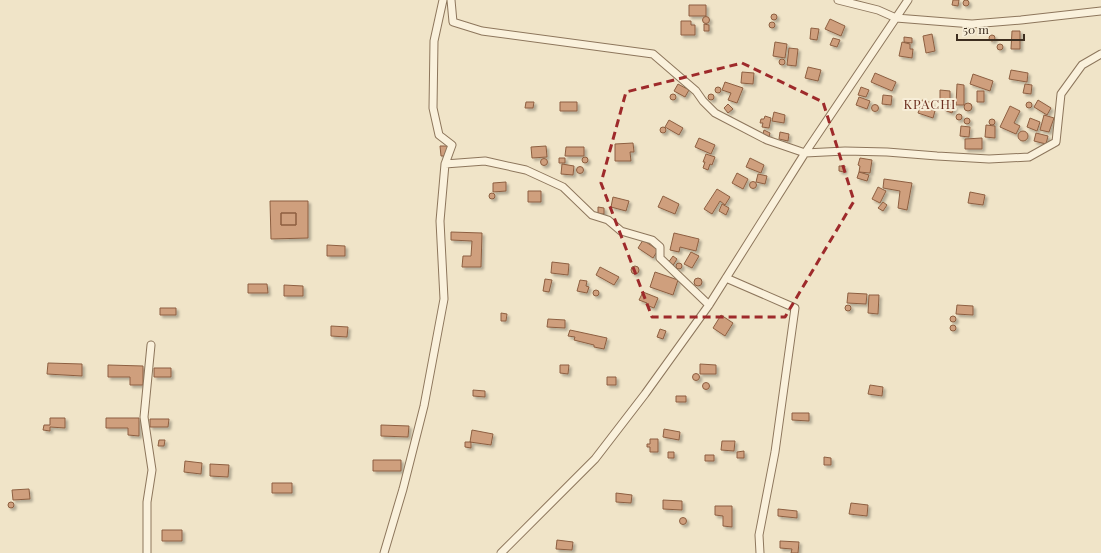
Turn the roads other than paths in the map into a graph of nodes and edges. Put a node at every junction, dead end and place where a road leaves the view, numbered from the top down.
1 (443, 0) edge
2 (451, 0) edge
3 (838, 0) edge
4 (908, 0) edge
5 (1101, 11) edge
6 (896, 18) junction
7 (1101, 54) edge
8 (805, 153) junction
9 (445, 164) junction
10 (726, 278) junction
11 (709, 305) junction
12 (151, 345) dead end
13 (147, 553) edge
14 (384, 553) edge
15 (501, 553) edge
16 (760, 553) edge

1 - 9 street
2 - 8 street
3 - 6 street
4 - 6 street
5 - 6 street
6 - 8 street
7 - 8 street
8 - 10 street
9 - 11 street
9 - 14 street
10 - 11 street
10 - 16 street
11 - 15 street
12 - 13 street

